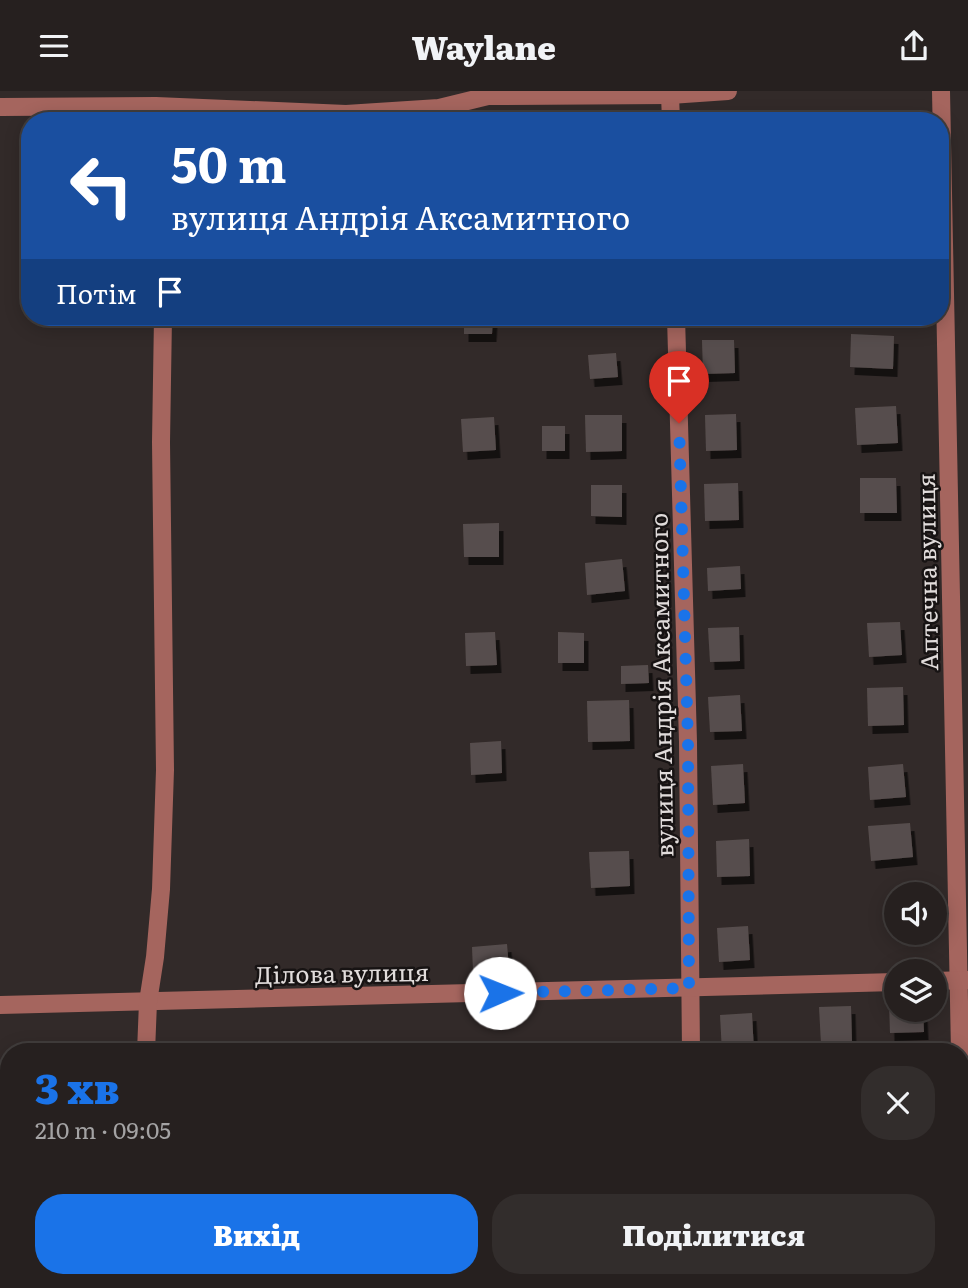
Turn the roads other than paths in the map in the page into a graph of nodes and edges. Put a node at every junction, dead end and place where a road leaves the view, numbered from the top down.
1 (729, 91) edge
2 (940, 91) edge
3 (488, 94) edge
4 (670, 95) junction
5 (0, 107) edge
6 (112, 112) edge
7 (377, 112) edge
8 (671, 112) edge
9 (941, 112) edge
10 (163, 326) edge
11 (676, 326) edge
12 (946, 326) edge
13 (963, 980) edge
14 (884, 982) edge
15 (689, 988) junction
16 (148, 1002) junction
17 (0, 1005) edge
18 (146, 1043) edge
19 (691, 1043) edge
20 (960, 1043) edge

1 - 4 street
2 - 9 street, Аптечна вулиця
3 - 4 street
3 - 7 street
4 - 8 street
5 - 6 street
10 - 16 street
11 - 15 street, вулиця Андрія Аксамитного
12 - 13 street, Аптечна вулиця
13 - 20 street, Аптечна вулиця
14 - 15 street, Ділова вулиця
15 - 16 street, Ділова вулиця
15 - 19 street, вулиця Андрія Аксамитного
16 - 17 street, Ділова вулиця
16 - 18 street

